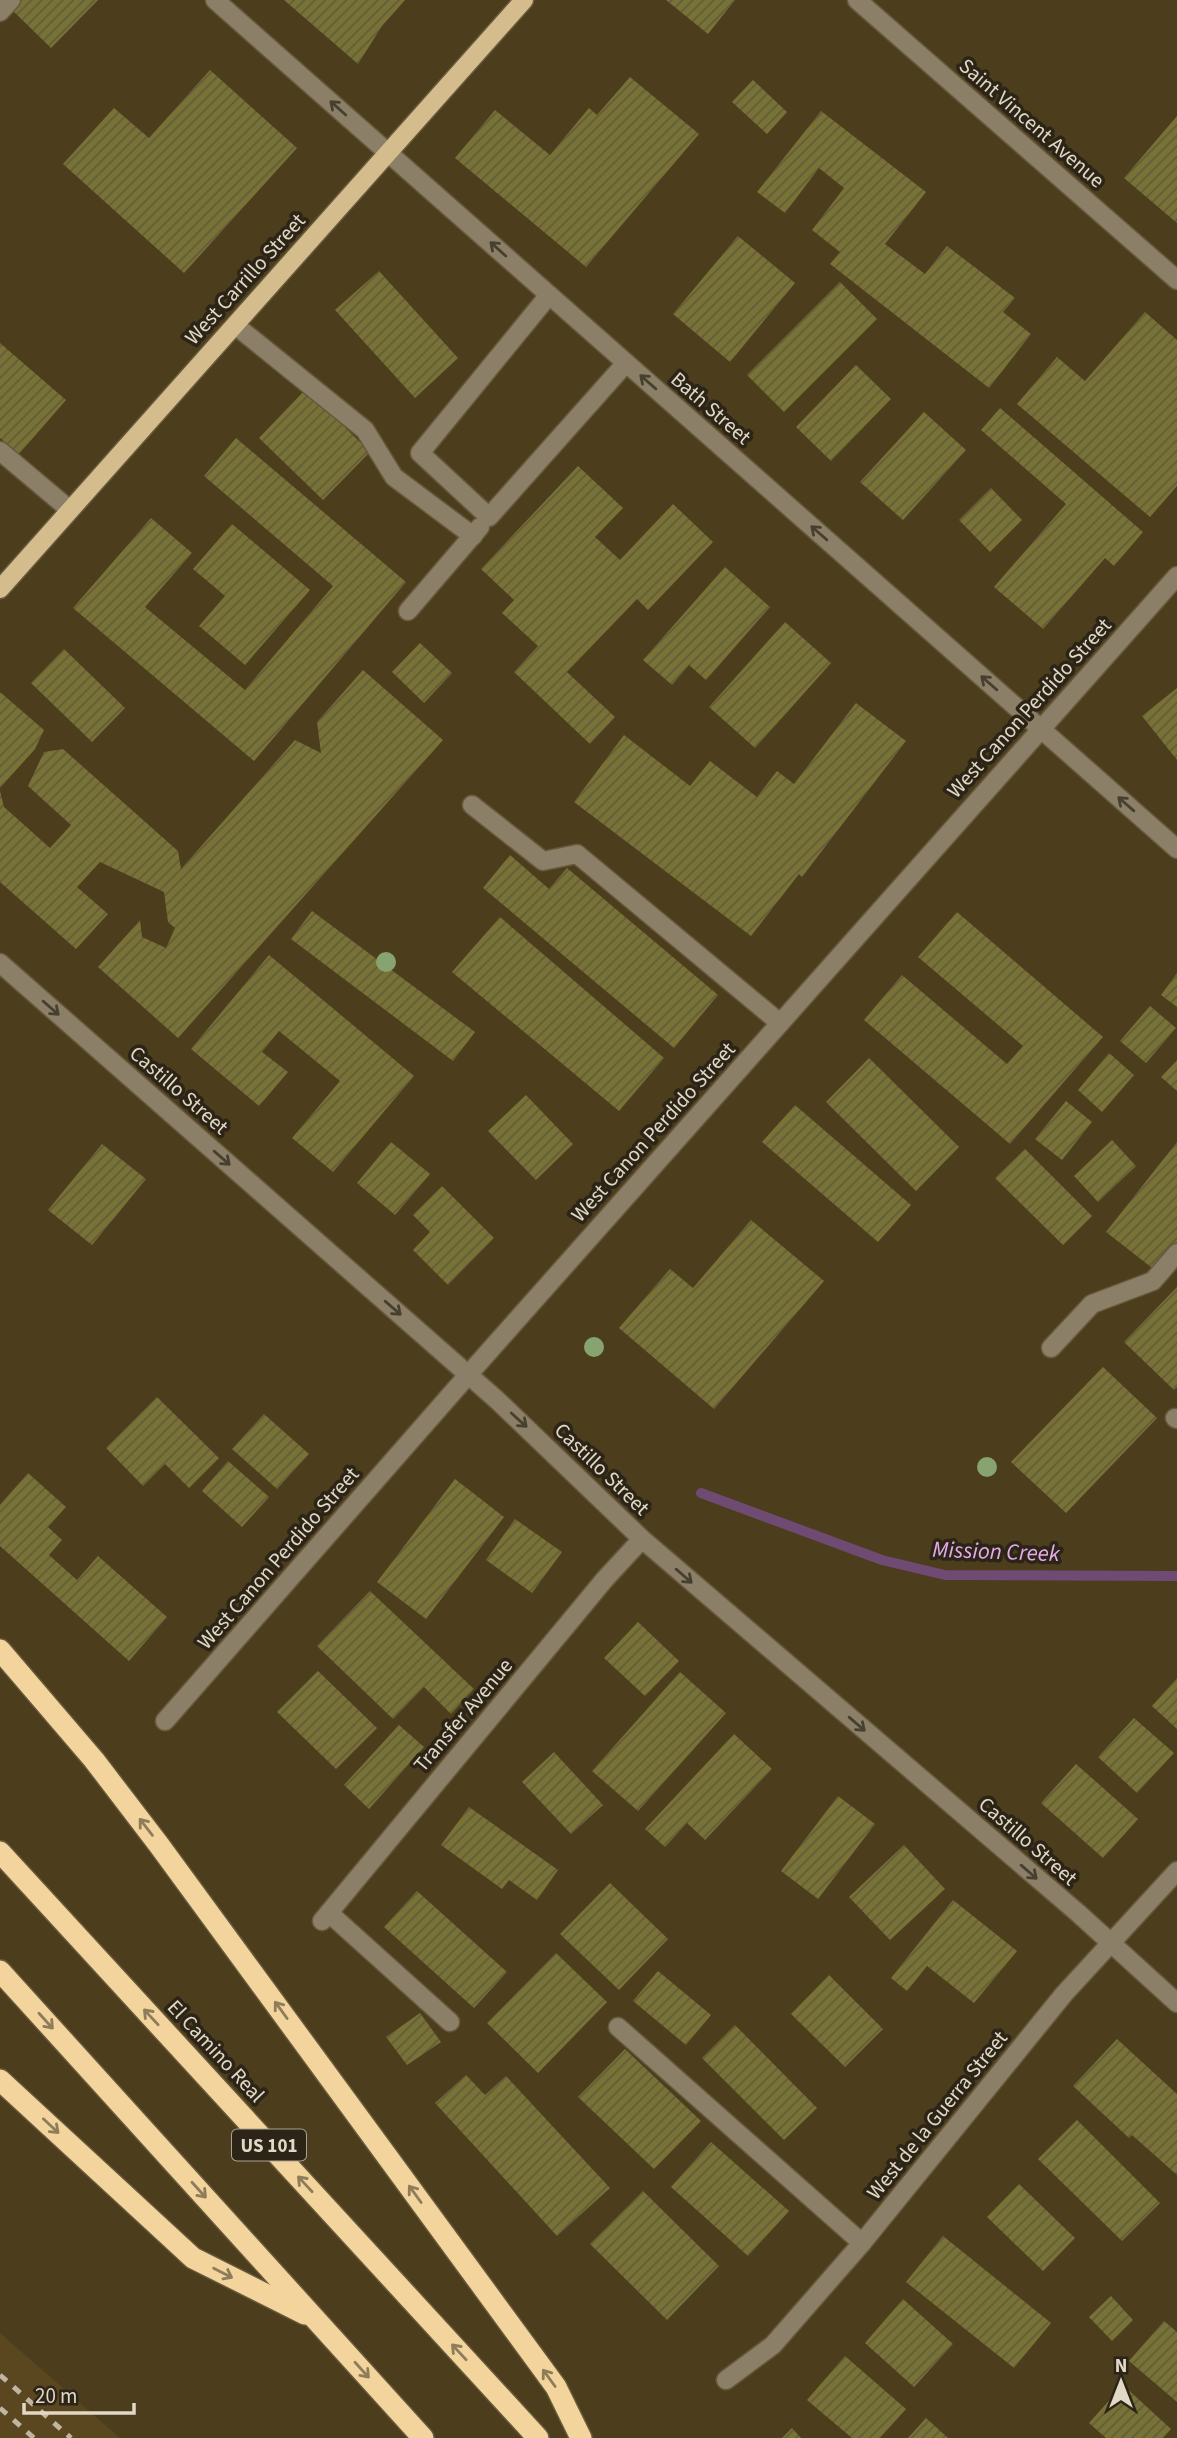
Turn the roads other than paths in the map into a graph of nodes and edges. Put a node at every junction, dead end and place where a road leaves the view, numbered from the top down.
1 (11, 0) edge
2 (215, 0) edge
3 (524, 0) edge
4 (857, 0) edge
5 (0, 12) edge
6 (389, 153) junction
7 (1177, 280) edge
8 (549, 295) junction
9 (235, 325) junction
10 (626, 363) junction
11 (0, 451) edge
12 (70, 510) junction
13 (489, 517) junction
14 (473, 536) junction
15 (1177, 576) edge
16 (0, 589) edge
17 (408, 611) dead end
18 (1040, 729) junction
19 (472, 805) dead end
20 (1177, 849) edge
21 (0, 962) edge
22 (780, 1023) junction
23 (1177, 1253) edge
24 (1051, 1348) dead end
25 (467, 1375) junction
26 (642, 1539) junction
27 (0, 1650) edge
28 (165, 1721) dead end
29 (0, 1852) edge
30 (1177, 1871) edge
31 (1112, 1943) junction
32 (0, 1970) edge
33 (1177, 2003) edge
34 (450, 2022) dead end
35 (618, 2027) dead end
36 (0, 2080) edge
37 (862, 2243) junction
38 (316, 2320) junction
39 (726, 2380) dead end
40 (423, 2438) edge
41 (538, 2438) edge
42 (581, 2438) edge

1 - 5 street
6 -> 2 street, Bath Street
3 - 6 main road, West Carrillo Street
4 - 7 street, Saint Vincent Avenue
8 -> 6 street, Bath Street
6 - 9 main road, West Carrillo Street
8 - 10 street, Bath Street
8 - 13 street
9 - 12 main road, West Carrillo Street
9 - 14 street
10 - 13 street
18 -> 10 street, Bath Street
11 - 12 street
12 - 16 main road, West Carrillo Street
13 - 14 street
14 - 17 street
15 - 18 street, West Canon Perdido Street
20 -> 18 street, Bath Street
18 - 22 street, West Canon Perdido Street
19 - 22 street
21 -> 25 street, Castillo Street
22 - 25 street, West Canon Perdido Street
23 - 24 street
25 -> 26 street, Castillo Street
25 - 28 street, West Canon Perdido Street
26 -> 31 street, Castillo Street
26 - 34 street, Transfer Avenue
42 -> 27 highway
41 -> 29 highway, El Camino Real / US 101
30 - 31 street, West de la Guerra Street
31 - 33 street, Castillo Street
31 - 37 street, West de la Guerra Street
32 -> 38 highway
35 - 37 street
36 -> 38 highway
37 - 39 street, West de la Guerra Street
38 -> 40 highway

